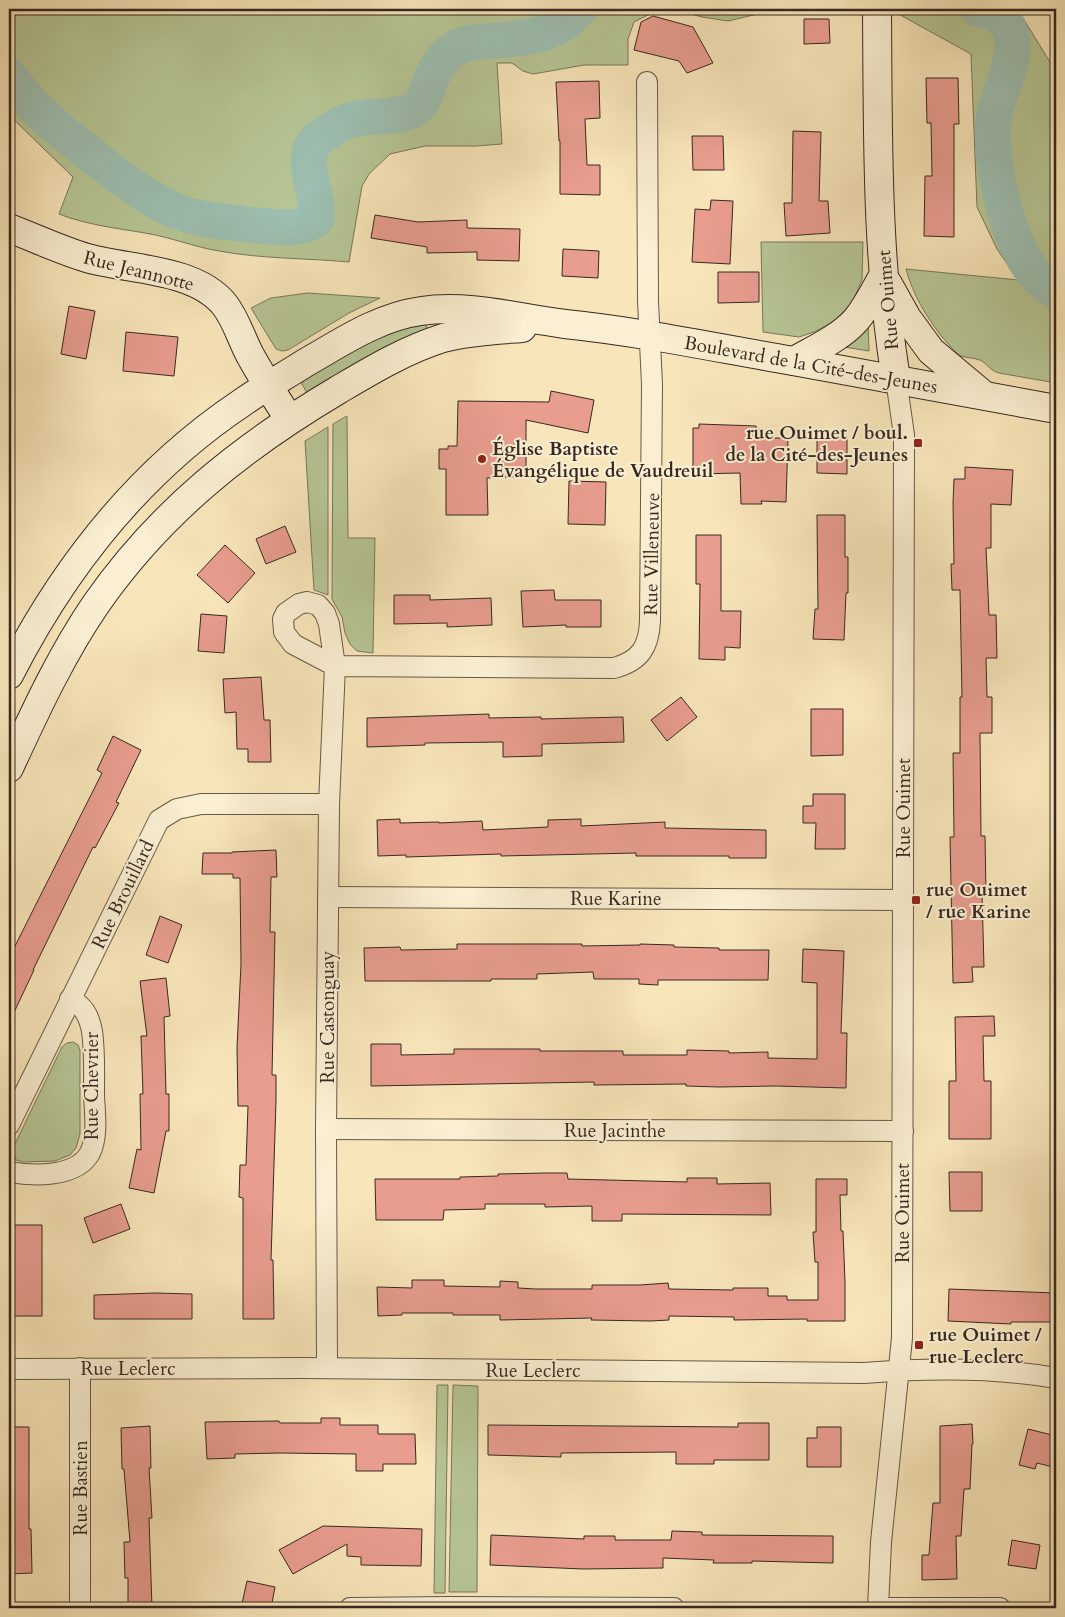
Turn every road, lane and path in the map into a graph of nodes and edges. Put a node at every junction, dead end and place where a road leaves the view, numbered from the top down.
1 (876, 9) edge
2 (648, 82) dead end
3 (9, 228) edge
4 (883, 276) junction
5 (566, 324) junction
6 (650, 336) junction
7 (794, 362) junction
8 (896, 379) junction
9 (268, 386) junction
10 (985, 396) junction
11 (1056, 409) edge
12 (290, 420) junction
13 (335, 666) joint
14 (9, 675) edge
15 (9, 768) edge
16 (329, 804) junction
17 (328, 897) junction
18 (903, 900) junction
19 (70, 999) junction
20 (9, 1124) edge
21 (326, 1129) junction
22 (903, 1131) junction
23 (9, 1172) edge
24 (80, 1368) junction
25 (327, 1368) junction
26 (9, 1369) edge
27 (899, 1371) junction
28 (1056, 1378) edge
29 (80, 1608) edge
30 (350, 1608) edge
31 (674, 1608) edge
32 (878, 1608) edge
33 (890, 1608) edge
34 (1000, 1608) edge

1 - 4 main road, Rue Ouimet
2 - 6 street, Rue Villeneuve
3 - 9 main road, Rue Jeannotte
4 - 7 main road
4 - 8 main road, Rue Ouimet
4 - 10 main road
5 - 6 main road, Boulevard de la Cité-des-Jeunes
5 - 9 main road, Boulevard de la Cité-des-Jeunes
5 - 12 main road, Boulevard de la Cité-des-Jeunes
6 - 7 main road, Boulevard de la Cité-des-Jeunes
6 - 13 street, Rue Villeneuve
7 - 8 main road, Boulevard de la Cité-des-Jeunes
8 - 10 main road, Boulevard de la Cité-des-Jeunes
8 - 18 street, Rue Ouimet
9 - 12 main road, Rue Jeannotte
9 - 14 main road, Boulevard de la Cité-des-Jeunes
10 - 11 main road, Boulevard de la Cité-des-Jeunes
12 - 15 main road, Boulevard de la Cité-des-Jeunes
13 - 16 street, Rue Castonguay
16 - 17 street, Rue Castonguay
16 - 19 street, Rue Brouillard
17 - 18 street, Rue Karine
17 - 21 street, Rue Castonguay
18 - 22 street, Rue Ouimet
19 - 20 street, Rue Brouillard
19 - 23 street, Rue Chevrier
21 - 22 street, Rue Jacinthe
21 - 25 street, Rue Castonguay
22 - 27 street, Rue Ouimet
24 - 25 street, Rue Leclerc
24 - 26 street, Rue Leclerc
24 - 29 street, Rue Bastien
25 - 27 street, Rue Leclerc
27 - 28 street, Rue Leclerc
27 - 32 street, Rue Ouimet
30 - 31 street
33 - 34 street

